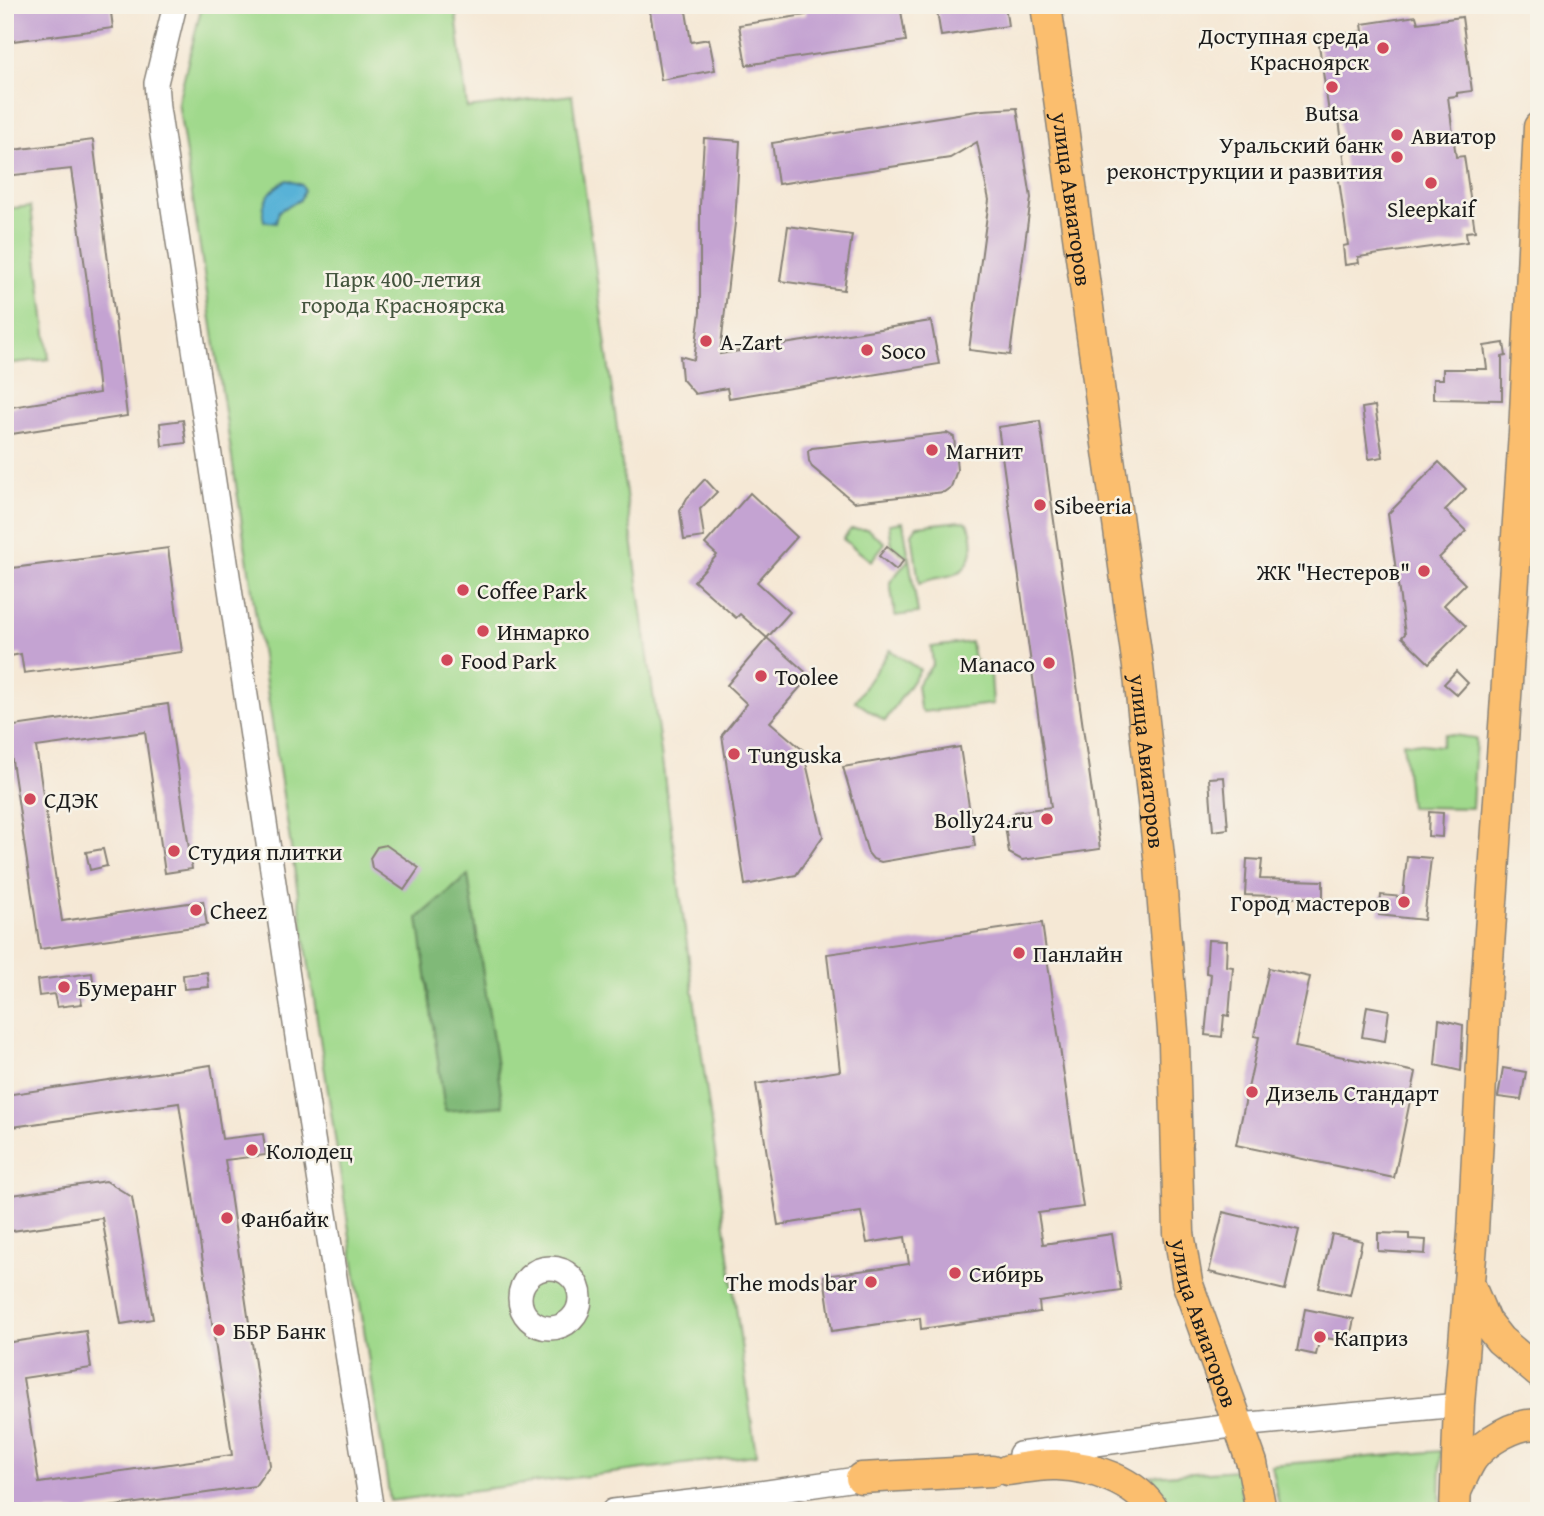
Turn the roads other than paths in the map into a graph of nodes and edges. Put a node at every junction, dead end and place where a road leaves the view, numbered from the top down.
1 (175, 5) edge
2 (1046, 5) edge
3 (1539, 127) edge
4 (1469, 1283) junction
5 (1539, 1373) edge
6 (1459, 1405) junction
7 (1240, 1425) junction
8 (1539, 1425) edge
9 (999, 1464) junction
10 (861, 1478) joint
11 (1455, 1502) edge
12 (372, 1511) edge
13 (613, 1511) edge
14 (1154, 1511) edge
15 (1261, 1511) edge

1 - 12 street
2 - 7 main road, улица Авиаторов
3 - 4 main road
4 - 5 main road
4 - 6 main road
6 - 7 street
6 - 11 main road
7 - 9 street
7 - 15 main road, улица Авиаторов
8 - 11 main road
9 - 10 main road
9 - 14 main road
10 - 13 street

